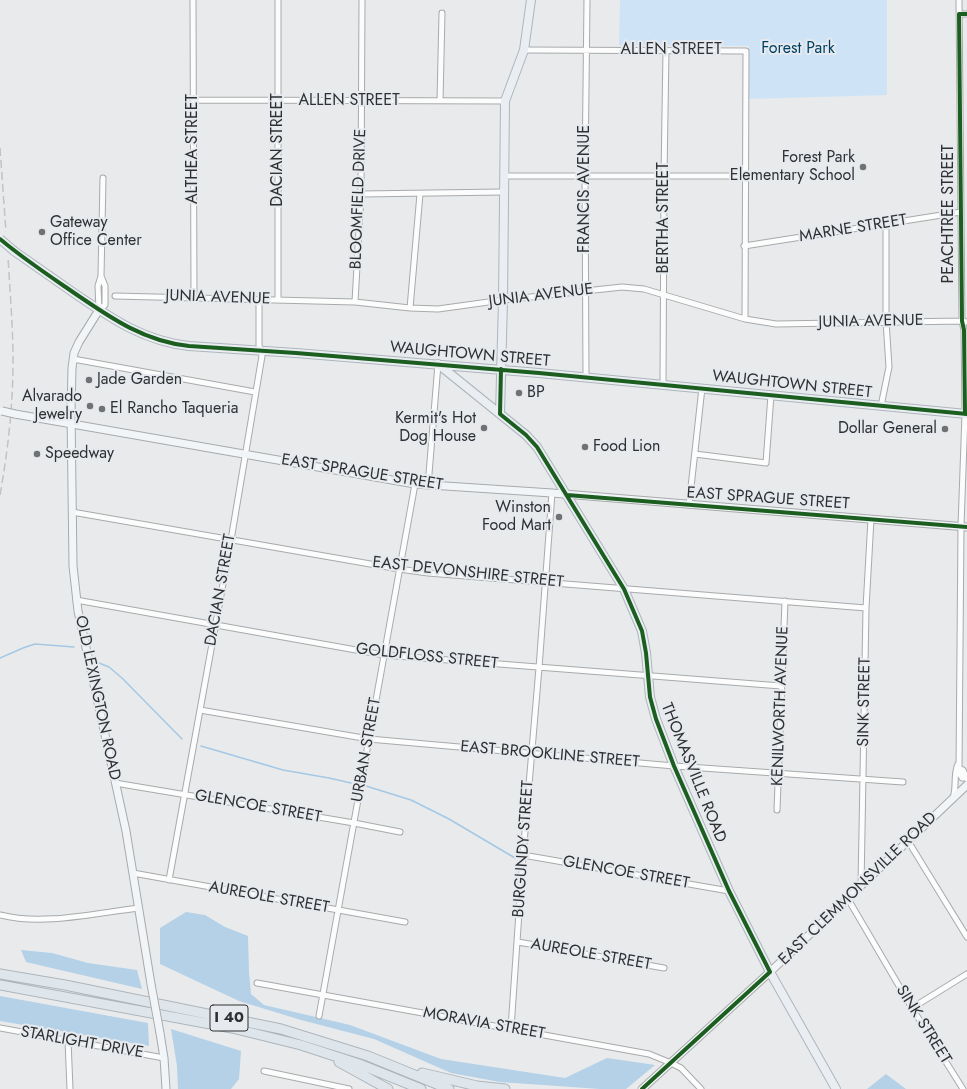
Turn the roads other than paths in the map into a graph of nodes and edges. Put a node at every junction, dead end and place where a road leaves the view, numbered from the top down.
1 (193, 0) edge
2 (278, 0) edge
3 (362, 0) edge
4 (531, 0) edge
5 (587, 0) edge
6 (959, 0) edge
7 (442, 13) dead end
8 (958, 14) junction
9 (967, 14) edge
10 (524, 50) junction
11 (586, 50) junction
12 (666, 50) junction
13 (193, 100) junction
14 (505, 100) junction
15 (278, 101) junction
16 (361, 101) junction
17 (440, 101) junction
18 (964, 174) edge
19 (504, 176) junction
20 (585, 176) junction
21 (664, 176) junction
22 (744, 176) junction
23 (103, 178) dead end
24 (503, 192) junction
25 (361, 194) junction
26 (420, 194) junction
27 (961, 212) junction
28 (886, 224) junction
29 (0, 239) edge
30 (744, 246) junction
31 (964, 247) edge
32 (585, 291) junction
33 (664, 294) junction
34 (115, 296) dead end
35 (194, 298) junction
36 (259, 299) junction
37 (278, 300) junction
38 (503, 300) junction
39 (355, 302) junction
40 (410, 308) junction
41 (99, 310) junction
42 (745, 319) junction
43 (886, 322) junction
44 (964, 322) edge
45 (260, 351) junction
46 (73, 359) junction
47 (438, 364) junction
48 (501, 370) junction
49 (586, 378) junction
50 (664, 385) junction
51 (702, 388) junction
52 (255, 392) junction
53 (771, 395) junction
54 (881, 406) junction
55 (1, 411) edge
56 (500, 414) junction
57 (966, 414) edge
58 (71, 423) junction
59 (244, 454) junction
60 (695, 454) junction
61 (415, 484) junction
62 (428, 486) junction
63 (552, 493) junction
64 (567, 495) junction
65 (689, 505) junction
66 (72, 512) junction
67 (871, 519) junction
68 (964, 526) edge
69 (231, 540) junction
70 (399, 569) junction
71 (546, 581) junction
72 (624, 589) junction
73 (76, 600) junction
74 (784, 601) junction
75 (866, 608) junction
76 (215, 624) junction
77 (384, 655) junction
78 (539, 668) junction
79 (648, 676) junction
80 (781, 686) junction
81 (200, 710) junction
82 (369, 740) junction
83 (532, 754) junction
84 (959, 762) junction
85 (674, 766) junction
86 (778, 772) junction
87 (967, 778) edge
88 (863, 779) junction
89 (902, 782) dead end
90 (116, 783) junction
91 (967, 785) edge
92 (185, 795) junction
93 (952, 799) junction
94 (777, 810) dead end
95 (354, 823) junction
96 (400, 832) dead end
97 (908, 841) junction
98 (523, 855) junction
99 (133, 873) junction
100 (169, 880) junction
101 (861, 886) junction
102 (729, 891) junction
103 (848, 899) junction
104 (139, 908) junction
105 (339, 911) junction
106 (0, 915) edge
107 (405, 922) dead end
108 (967, 937) edge
109 (518, 942) junction
110 (0, 968) edge
111 (664, 968) dead end
112 (770, 972) junction
113 (0, 974) edge
114 (967, 974) edge
115 (257, 984) dead end
116 (0, 985) edge
117 (65, 985) junction
118 (323, 996) junction
119 (912, 1008) junction
120 (319, 1016) dead end
121 (0, 1028) edge
122 (511, 1028) junction
123 (68, 1040) junction
124 (301, 1044) junction
125 (164, 1058) junction
126 (671, 1063) junction
127 (390, 1064) junction
128 (264, 1072) dead end
129 (70, 1089) edge
130 (166, 1089) edge
131 (349, 1089) edge
132 (388, 1089) edge
133 (421, 1089) edge
134 (450, 1089) edge
135 (505, 1089) edge
136 (642, 1089) edge
137 (701, 1089) edge
138 (836, 1089) edge
139 (963, 1089) edge

1 - 13 street, ALTHEA STREET
2 - 15 street, DACIAN STREET
3 - 16 street, BLOOMFIELD DRIVE
4 - 10 main road
5 - 11 street, FRANCIS AVENUE
6 - 8 street, PEACHTREE STREET
7 - 17 street
8 - 9 street
8 - 18 street, PEACHTREE STREET
10 - 11 street, ALLEN STREET
10 - 14 main road
11 - 12 street, ALLEN STREET
11 - 20 street, FRANCIS AVENUE
12 - 21 street, BERTHA STREET
12 - 22 street, ALLEN STREET
13 - 15 street, ALLEN STREET
13 - 35 street, ALTHEA STREET
14 - 17 street, ALLEN STREET
14 - 19 main road
15 - 16 street, ALLEN STREET
15 - 37 street, DACIAN STREET
16 - 17 street, ALLEN STREET
16 - 25 street, BLOOMFIELD DRIVE
18 - 27 street, PEACHTREE STREET
19 - 20 street
19 - 24 main road
20 - 21 street
20 - 32 street, FRANCIS AVENUE
21 - 22 street
21 - 33 street, BERTHA STREET
22 - 30 street
23 - 41 street
24 - 26 street
24 - 38 main road
25 - 26 street
25 - 39 street, BLOOMFIELD DRIVE
26 - 40 street
27 - 28 street, MARNE STREET
27 - 31 street, PEACHTREE STREET
28 - 30 street, MARNE STREET
28 - 43 street
29 - 41 main road, WAUGHTOWN STREET, bridge
30 - 42 street
31 - 44 street, PEACHTREE STREET
32 - 33 street, JUNIA AVENUE
32 - 38 street, JUNIA AVENUE
32 - 49 street, FRANCIS AVENUE
33 - 42 street, JUNIA AVENUE
33 - 50 street, BERTHA STREET
34 - 35 street, JUNIA AVENUE
35 - 36 street, JUNIA AVENUE
36 - 37 street, JUNIA AVENUE
36 - 45 street, DACIAN STREET
37 - 39 street, JUNIA AVENUE
38 - 40 street, JUNIA AVENUE
38 - 48 main road
39 - 40 street, JUNIA AVENUE
41 - 45 main road, WAUGHTOWN STREET
41 - 46 main road, OLD LEXINGTON ROAD
42 - 43 street, JUNIA AVENUE
43 - 44 street, JUNIA AVENUE
43 - 54 street
44 - 57 street, PEACHTREE STREET
45 - 47 main road, WAUGHTOWN STREET
45 - 52 street, DACIAN STREET
46 - 52 street
46 - 58 main road, OLD LEXINGTON ROAD
47 - 48 main road, WAUGHTOWN STREET
47 - 56 main road, THOMASVILLE ROAD
47 - 62 street
48 - 49 main road, WAUGHTOWN STREET
48 - 56 main road
49 - 50 main road, WAUGHTOWN STREET
50 - 51 main road, WAUGHTOWN STREET
51 - 53 main road, WAUGHTOWN STREET
51 - 60 street
52 - 59 street, DACIAN STREET
53 - 54 main road, WAUGHTOWN STREET
53 - 60 street
54 - 57 main road, WAUGHTOWN STREET
55 - 58 main road, EAST SPRAGUE STREET, bridge
56 - 64 main road, THOMASVILLE ROAD
57 - 68 street, PEACHTREE STREET
58 - 59 main road, EAST SPRAGUE STREET
58 - 66 main road, OLD LEXINGTON ROAD
59 - 61 main road, EAST SPRAGUE STREET
59 - 69 street, DACIAN STREET
60 - 65 street
61 - 62 main road, EAST SPRAGUE STREET
61 - 70 street, URBAN STREET
62 - 63 main road, EAST SPRAGUE STREET
63 - 64 main road, EAST SPRAGUE STREET
63 - 71 street, BURGUNDY STREET
64 - 65 main road, EAST SPRAGUE STREET
64 - 72 main road, THOMASVILLE ROAD
65 - 67 main road, EAST SPRAGUE STREET
66 - 69 street, EAST DEVONSHIRE STREET
66 - 73 main road, OLD LEXINGTON ROAD
67 - 68 main road, EAST SPRAGUE STREET
67 - 75 street, SINK STREET
68 - 84 street, PEACHTREE STREET
69 - 70 street, EAST DEVONSHIRE STREET
69 - 76 street, DACIAN STREET
70 - 71 street, EAST DEVONSHIRE STREET
70 - 77 street, URBAN STREET
71 - 72 street, EAST DEVONSHIRE STREET
71 - 78 street, BURGUNDY STREET
72 - 74 street, EAST DEVONSHIRE STREET
72 - 79 main road, THOMASVILLE ROAD
73 - 76 street, GOLDFLOSS STREET
73 - 90 main road, OLD LEXINGTON ROAD
74 - 75 street, EAST DEVONSHIRE STREET
74 - 80 street, KENILWORTH AVENUE
75 - 88 street, SINK STREET
76 - 77 street, GOLDFLOSS STREET
76 - 81 street, DACIAN STREET
77 - 78 street, GOLDFLOSS STREET
77 - 82 street, URBAN STREET
78 - 79 street, GOLDFLOSS STREET
78 - 83 street, BURGUNDY STREET
79 - 80 street, GOLDFLOSS STREET
79 - 85 main road, THOMASVILLE ROAD
80 - 86 street, KENILWORTH AVENUE
81 - 82 street, EAST BROOKLINE STREET
81 - 92 street, DACIAN STREET
82 - 83 street, EAST BROOKLINE STREET
82 - 95 street, URBAN STREET
83 - 85 street, EAST BROOKLINE STREET
83 - 98 street, BURGUNDY STREET
84 - 87 street, PEACHTREE STREET
84 - 93 street
85 - 86 street, EAST BROOKLINE STREET
85 - 102 main road, THOMASVILLE ROAD
86 - 88 street, EAST BROOKLINE STREET
86 - 94 street, KENILWORTH AVENUE
88 - 89 street, EAST BROOKLINE STREET
88 - 101 street, SINK STREET
90 - 92 street, GLENCOE STREET
90 - 99 main road, OLD LEXINGTON ROAD
91 - 93 main road, EAST CLEMMONSVILLE ROAD
92 - 95 street, GLENCOE STREET
92 - 100 street, DACIAN STREET
93 - 97 main road, EAST CLEMMONSVILLE ROAD
95 - 96 street, GLENCOE STREET
95 - 105 street, URBAN STREET
97 - 101 main road, EAST CLEMMONSVILLE ROAD
97 - 108 street
98 - 102 street, GLENCOE STREET
98 - 109 street, BURGUNDY STREET
99 - 100 street, AUREOLE STREET
99 - 104 main road, OLD LEXINGTON ROAD
100 - 105 street, AUREOLE STREET
101 - 103 main road, EAST CLEMMONSVILLE ROAD
102 - 112 main road, THOMASVILLE ROAD
103 - 112 main road, EAST CLEMMONSVILLE ROAD
103 - 119 street, SINK STREET
104 - 106 street
104 - 125 main road, OLD LEXINGTON ROAD, bridge
105 - 107 street, AUREOLE STREET
105 - 118 street, URBAN STREET
109 - 111 street, AUREOLE STREET
109 - 122 street, BURGUNDY STREET
110 - 117 highway
112 - 126 main road, EAST CLEMMONSVILLE ROAD
112 - 138 main road, THOMASVILLE ROAD
113 - 117 highway, I 40
114 - 119 street
115 - 118 street, MORAVIA STREET
116 - 124 highway, I 40
117 - 127 highway, I 40
118 - 120 street, URBAN STREET
118 - 122 street, MORAVIA STREET
119 - 139 street, SINK STREET
121 - 123 street, STARLIGHT DRIVE
122 - 126 street, MORAVIA STREET
123 - 125 street, STARLIGHT DRIVE
123 - 129 street
124 - 132 highway
124 - 133 highway, I 40
125 - 130 main road, OLD LEXINGTON ROAD
126 - 136 main road, EAST CLEMMONSVILLE ROAD
126 - 137 street, MORAVIA STREET
127 - 134 highway, I 40
127 - 135 highway
128 - 131 street

